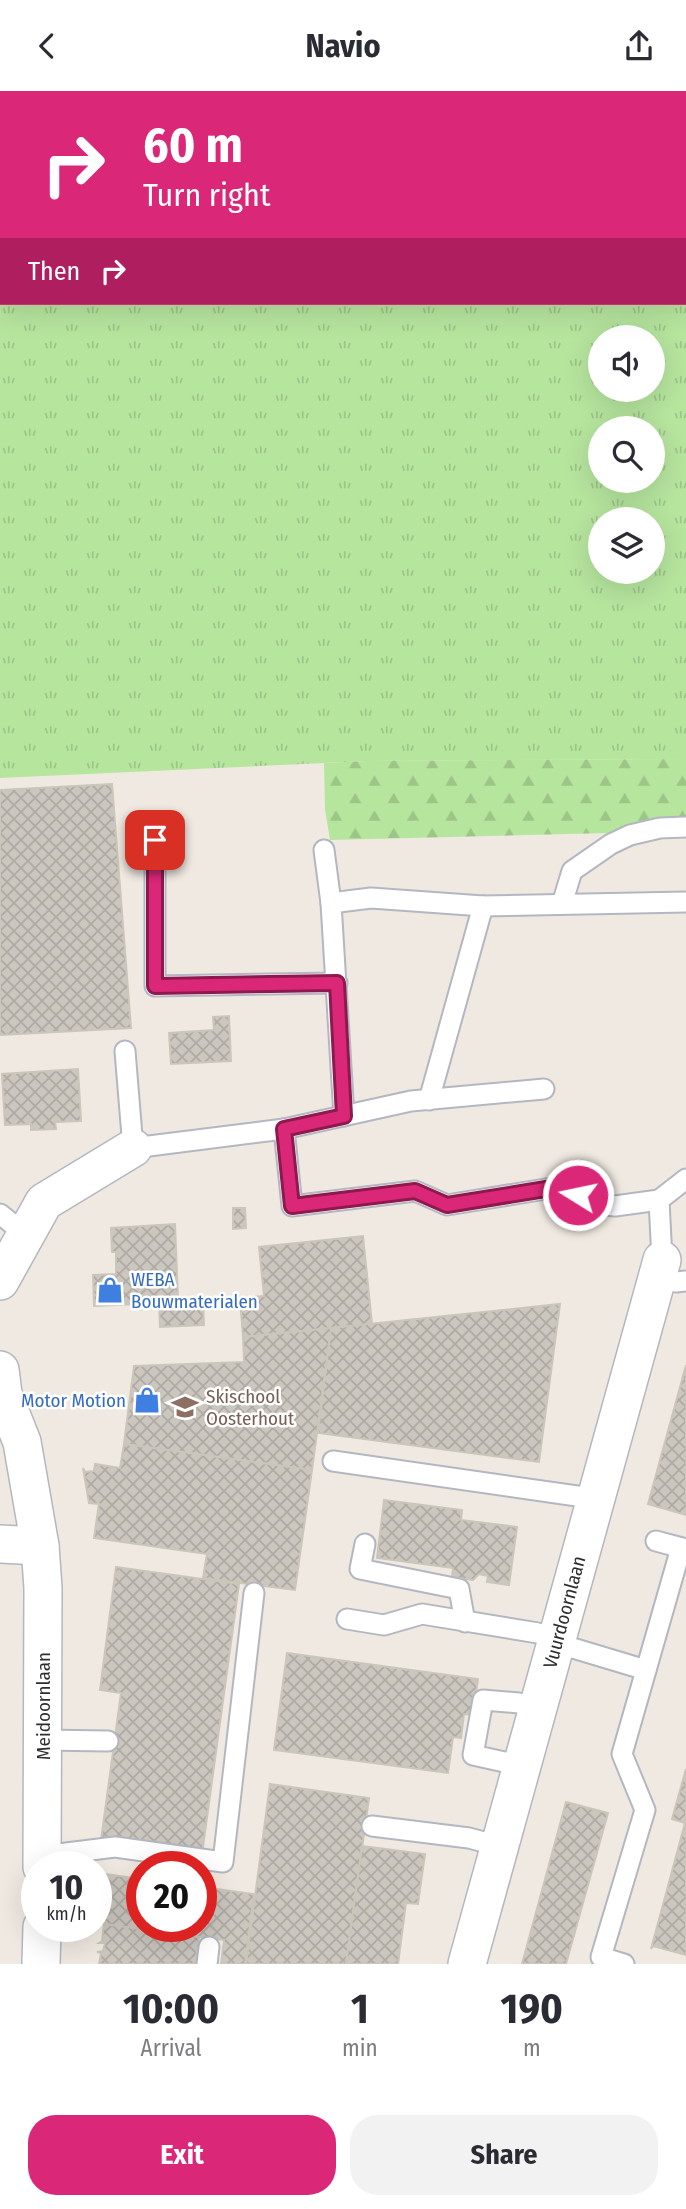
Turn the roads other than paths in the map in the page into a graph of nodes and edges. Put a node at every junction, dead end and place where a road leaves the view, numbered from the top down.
1 (686, 827) edge
2 (155, 840) dead end
3 (324, 850) dead end
4 (686, 902) edge
5 (331, 903) junction
6 (562, 904) junction
7 (483, 906) junction
8 (337, 983) junction
9 (125, 1051) dead end
10 (544, 1089) dead end
11 (429, 1100) junction
12 (344, 1116) junction
13 (284, 1129) junction
14 (133, 1147) junction
15 (686, 1179) edge
16 (659, 1200) junction
17 (13, 1224) edge
18 (668, 1273) edge
19 (0, 1281) edge
20 (1, 1386) edge
21 (333, 1461) dead end
22 (595, 1501) junction
23 (656, 1541) dead end
24 (365, 1543) dead end
25 (0, 1544) edge
26 (40, 1546) junction
27 (684, 1549) edge
28 (254, 1593) dead end
29 (347, 1619) dead end
30 (466, 1622) junction
31 (556, 1641) junction
32 (646, 1670) junction
33 (538, 1709) junction
34 (43, 1740) junction
35 (108, 1741) dead end
36 (522, 1766) junction
37 (372, 1826) dead end
38 (499, 1846) junction
39 (42, 1851) edge
40 (96, 1851) edge
41 (42, 1942) edge
42 (41, 1964) edge
43 (467, 1964) edge
44 (624, 1964) edge

1 - 6 lane
2 - 8 lane
3 - 5 lane
4 - 6 lane
5 - 7 lane
5 - 8 lane
6 - 7 lane
7 - 11 lane
8 - 12 lane
9 - 14 lane
10 - 11 lane
11 - 12 lane
12 - 13 lane
13 - 14 lane
13 - 16 lane
14 - 17 street
15 - 16 lane
16 - 18 lane
17 - 19 street
18 - 22 street, Vuurdoornlaan
20 - 26 street, Meidoornlaan
21 - 22 lane
22 - 31 street, Vuurdoornlaan
23 - 27 lane
24 - 30 lane
25 - 26 street
26 - 34 street, Meidoornlaan
27 - 32 lane
28 - 40 lane
29 - 30 lane
30 - 31 lane
31 - 32 lane
31 - 33 street, Vuurdoornlaan
32 - 44 lane
33 - 36 street, Vuurdoornlaan
33 - 36 lane
34 - 35 lane
34 - 39 street, Meidoornlaan
36 - 38 street, Vuurdoornlaan
37 - 38 lane
38 - 43 street, Vuurdoornlaan
41 - 42 street

